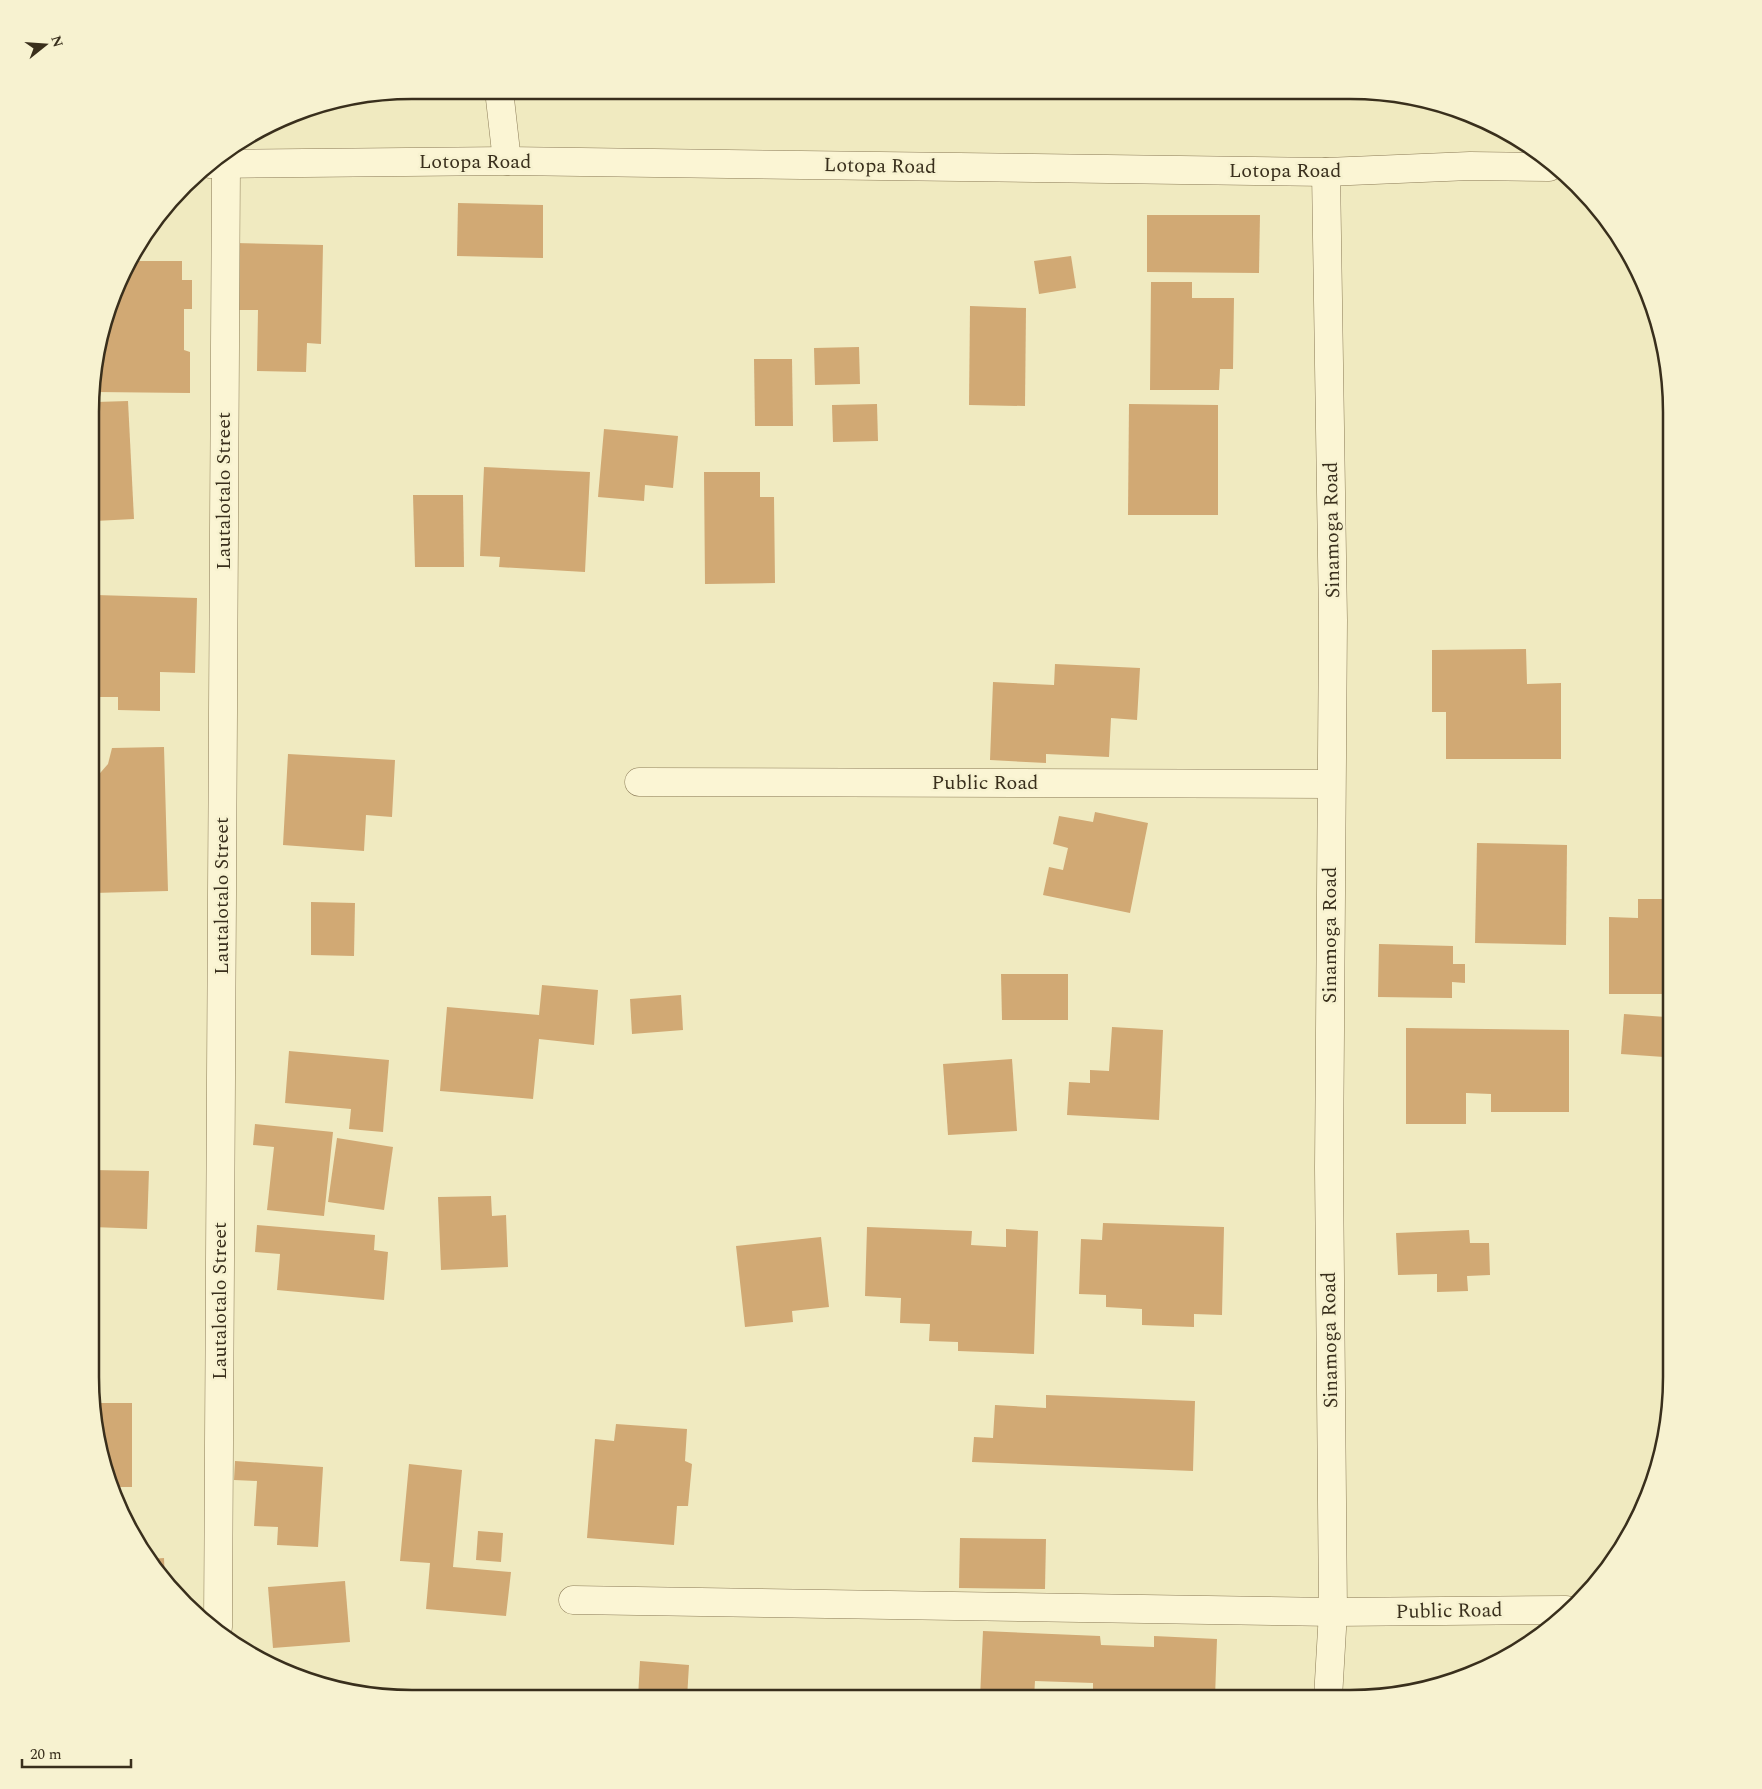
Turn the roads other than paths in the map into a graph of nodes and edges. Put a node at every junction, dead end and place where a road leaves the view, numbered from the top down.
1 (500, 99) edge
2 (507, 162) junction
3 (220, 164) edge
4 (218, 165) edge
5 (1546, 167) edge
6 (1326, 172) junction
7 (639, 782) dead end
8 (1331, 784) junction
9 (573, 1600) dead end
10 (1560, 1610) edge
11 (1333, 1612) junction
12 (218, 1624) edge
13 (1328, 1690) edge

1 - 2 street
2 - 3 street, Lotopa Road
2 - 6 street, Lotopa Road
4 - 12 street, Lautalotalo Street
5 - 6 street, Lotopa Road
6 - 8 street, Sinamoga Road
7 - 8 street, Public Road
8 - 11 street, Sinamoga Road
9 - 11 street, Public Road
10 - 11 street, Public Road
11 - 13 street, Sinamoga Road

